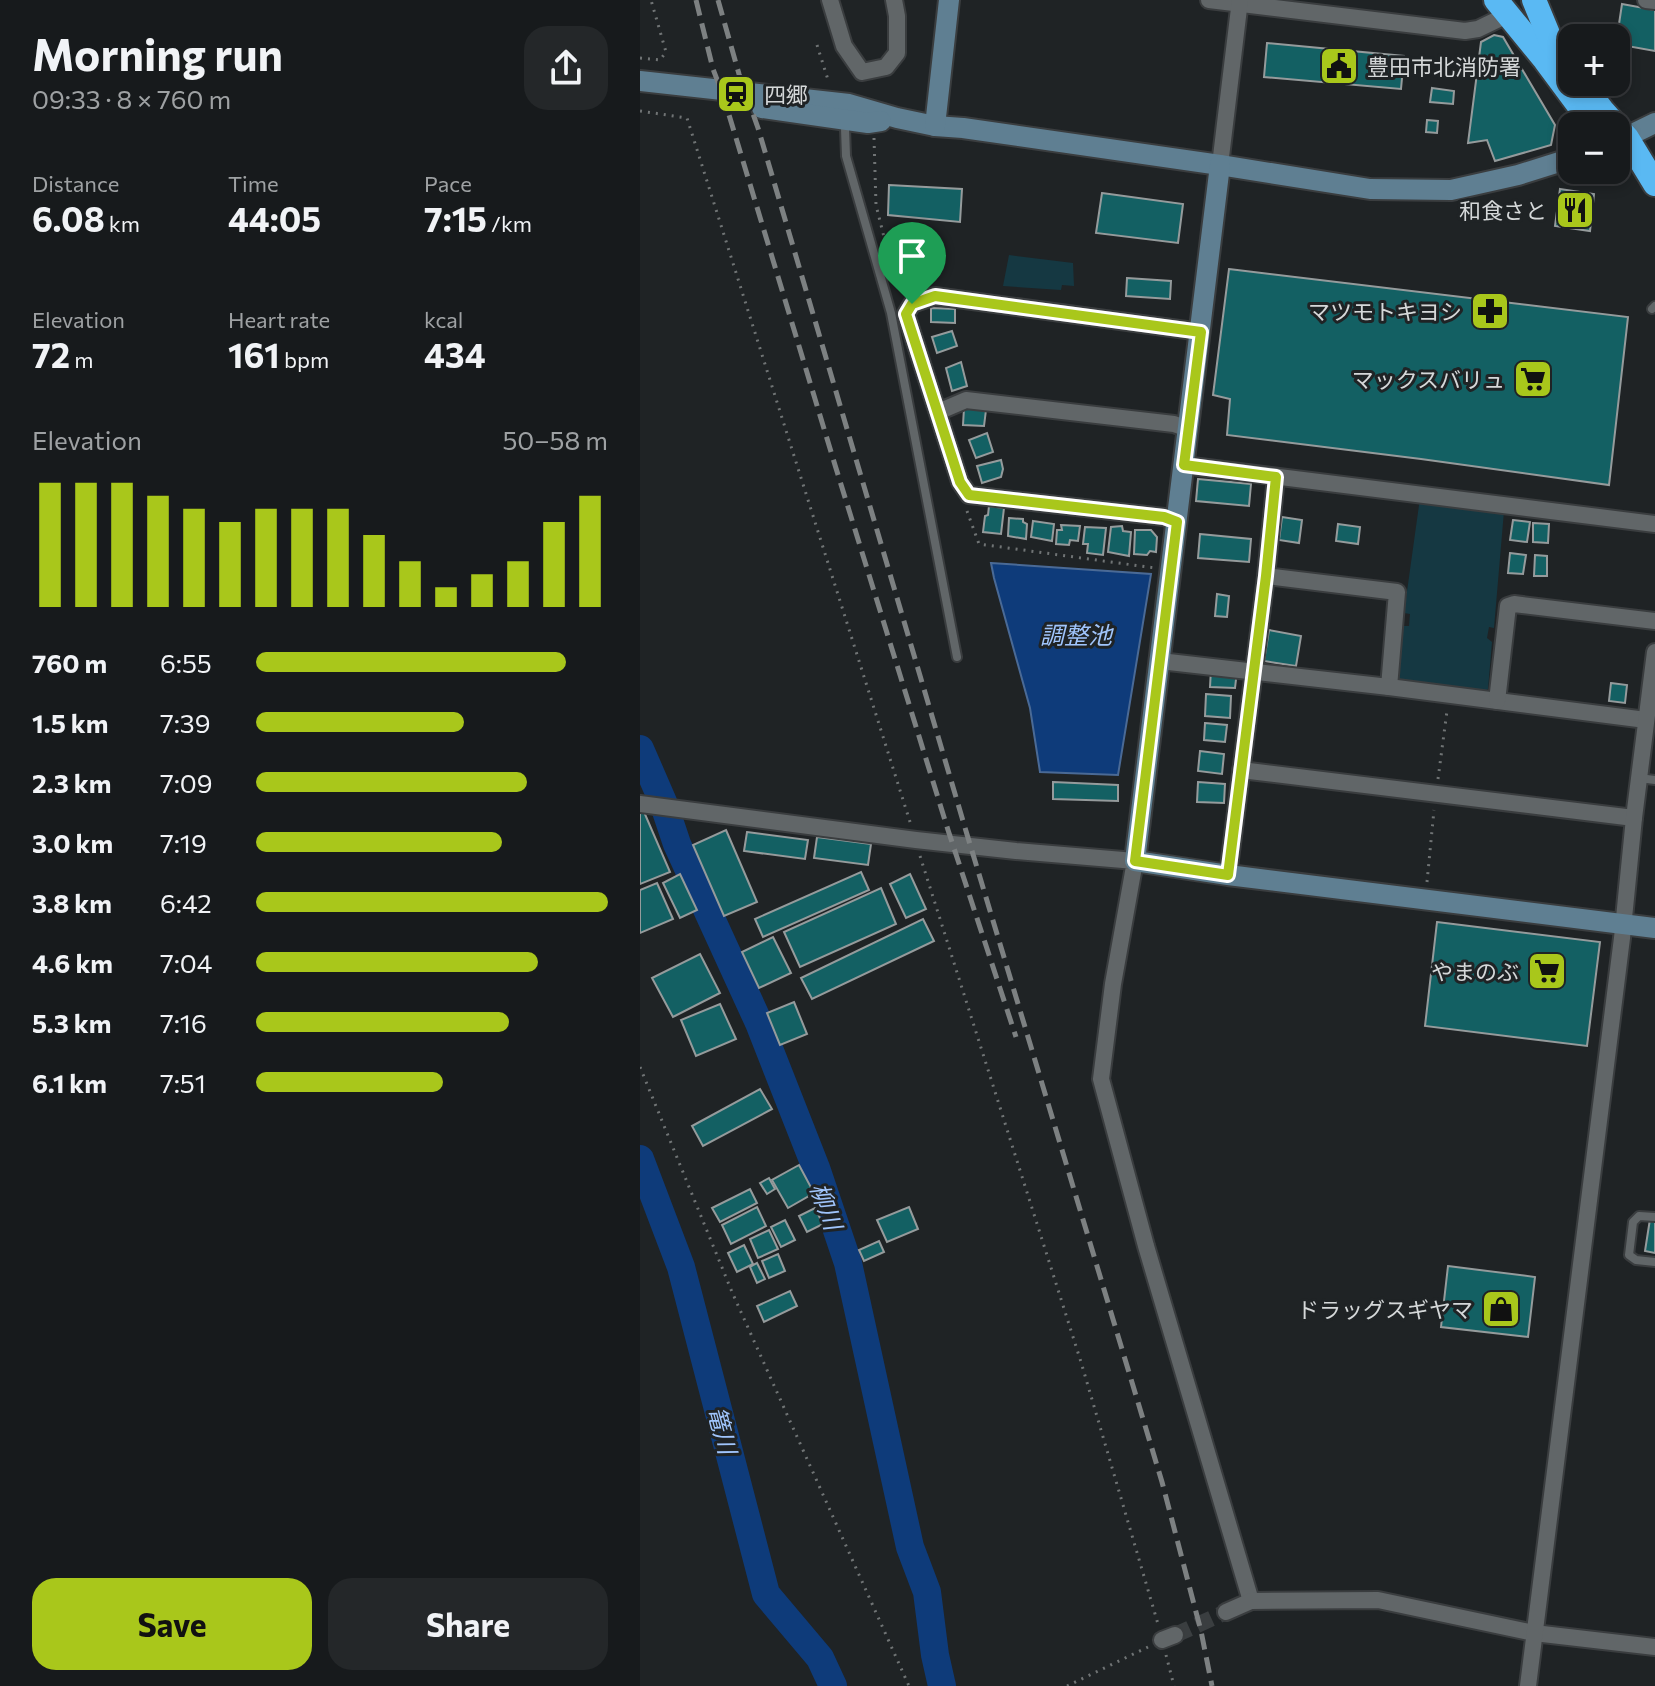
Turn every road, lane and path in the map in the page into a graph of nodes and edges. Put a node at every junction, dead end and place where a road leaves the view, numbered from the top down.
1 (651, 0) edge
2 (830, 0) edge
3 (894, 0) edge
4 (949, 0) edge
5 (1209, 0) edge
6 (1646, 0) edge
7 (1655, 1) edge
8 (1239, 2) edge
9 (1538, 3) edge
10 (1320, 6) edge
11 (1501, 8) edge
12 (817, 45) dead end
13 (1558, 50) edge
14 (640, 58) edge
15 (640, 81) edge
16 (830, 85) dead end
17 (640, 93) edge
18 (640, 111) edge
19 (1584, 112) edge
20 (897, 118) junction
21 (847, 119) junction
22 (1655, 123) edge
23 (935, 126) junction
24 (874, 130) dead end
25 (1630, 137) edge
26 (1630, 155) edge
27 (1630, 160) edge
28 (1558, 162) edge
29 (1220, 165) junction
30 (1655, 184) edge
31 (1655, 203) edge
32 (890, 263) dead end
33 (1201, 332) junction
34 (938, 412) junction
35 (1188, 429) junction
36 (1184, 465) junction
37 (1276, 477) junction
38 (969, 495) junction
39 (1177, 522) junction
40 (1655, 524) edge
41 (1158, 568) dead end
42 (1266, 576) junction
43 (1655, 621) edge
44 (1655, 652) edge
45 (957, 657) dead end
46 (1160, 661) junction
47 (1253, 672) junction
48 (1653, 675) edge
49 (1389, 687) junction
50 (1497, 701) junction
51 (1646, 720) junction
52 (1241, 770) junction
53 (1647, 779) edge
54 (643, 804) edge
55 (1634, 818) junction
56 (916, 840) junction
57 (1135, 861) junction
58 (1228, 875) junction
59 (1624, 924) junction
60 (1655, 928) edge
61 (640, 1067) edge
62 (1655, 1217) edge
63 (1655, 1262) edge
64 (1251, 1601) junction
65 (1226, 1612) tunnel mouth
66 (1534, 1633) junction
67 (1168, 1642) junction
68 (1655, 1647) edge
69 (909, 1686) edge
70 (1067, 1686) edge
71 (1174, 1686) edge
72 (1528, 1686) edge

1 - 14 path
2 - 3 street
4 - 23 street
5 - 8 street
6 - 7 street
8 - 10 street
8 - 29 street
9 - 13 highway
10 - 11 street
11 - 19 highway
12 - 16 path
15 - 20 street
17 - 21 street
18 - 56 path
20 - 21 street
20 - 23 street
21 - 45 lane
22 - 25 street
23 - 29 street
24 - 32 path
26 - 30 highway
27 - 31 highway
28 - 29 street
29 - 33 street
33 - 34 street
33 - 35 street
34 - 35 street
34 - 38 street
35 - 36 street
36 - 37 street
36 - 39 street
37 - 40 street
37 - 42 street
38 - 39 street
38 - 41 path
39 - 46 street
42 - 47 street
42 - 49 street
43 - 50 street
44 - 48 street
46 - 47 street
46 - 57 street
47 - 49 street
47 - 52 street
48 - 51 street
49 - 50 street
50 - 51 street
51 - 53 street
52 - 55 street
52 - 58 street
53 - 55 street
54 - 56 street
55 - 59 street
56 - 57 street
56 - 67 path
57 - 58 street
57 - 64 street
58 - 59 street
59 - 60 street
59 - 66 street
61 - 69 path
62 - 63 lane
64 - 65 street
64 - 66 street
66 - 68 street
66 - 72 street
67 - 70 path
67 - 71 path

